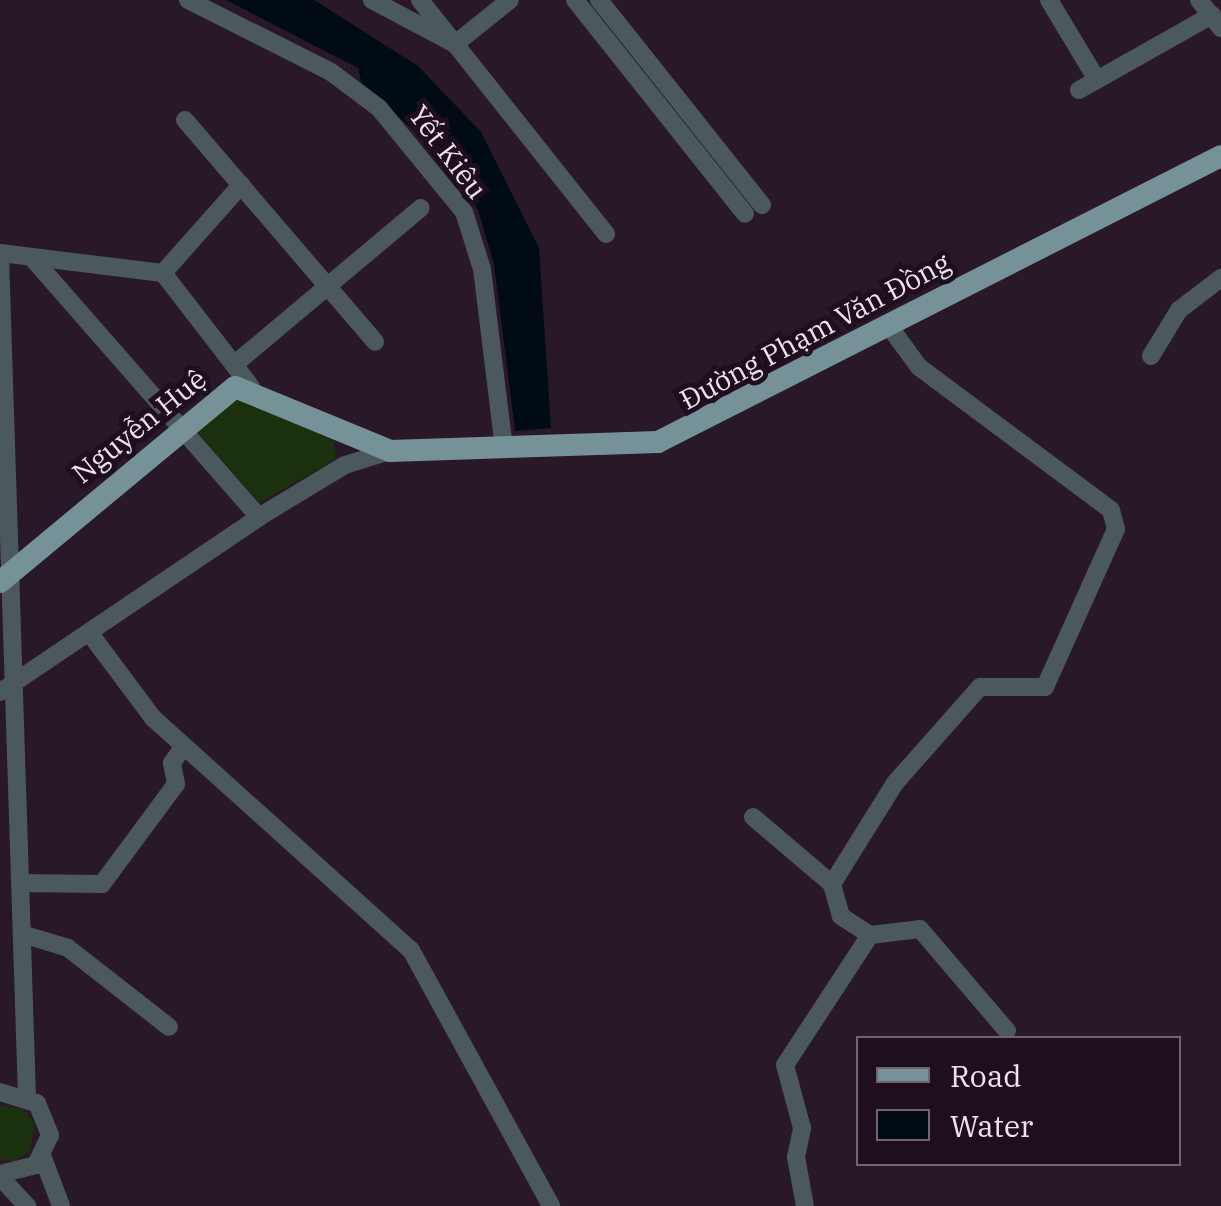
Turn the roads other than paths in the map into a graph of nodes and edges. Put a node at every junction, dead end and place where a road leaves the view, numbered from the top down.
1 (188, 0) edge
2 (372, 0) edge
3 (420, 0) edge
4 (510, 0) edge
5 (575, 0) edge
6 (599, 0) edge
7 (1049, 0) edge
8 (1199, 0) edge
9 (1216, 22) edge
10 (455, 44) junction
11 (1097, 80) junction
12 (1078, 90) dead end
13 (185, 120) dead end
14 (1221, 156) edge
15 (240, 185) junction
16 (420, 208) dead end
17 (606, 234) dead end
18 (0, 255) edge
19 (34, 260) junction
20 (163, 273) junction
21 (1221, 278) edge
22 (327, 286) junction
23 (889, 326) junction
24 (375, 342) dead end
25 (1, 346) edge
26 (1151, 356) dead end
27 (236, 363) junction
28 (252, 388) junction
29 (181, 425) junction
30 (504, 448) junction
31 (390, 450) junction
32 (258, 517) junction
33 (6, 577) edge
34 (91, 635) junction
35 (8, 691) edge
36 (183, 746) junction
37 (753, 817) dead end
38 (20, 883) junction
39 (832, 884) junction
40 (22, 934) junction
41 (870, 935) junction
42 (169, 1027) dead end
43 (1007, 1031) dead end
44 (0, 1072) edge
45 (4, 1091) edge
46 (28, 1096) junction
47 (42, 1158) junction
48 (0, 1176) edge
49 (27, 1206) edge
50 (61, 1206) edge
51 (551, 1206) edge
52 (805, 1206) edge

1 - 30 street, Yết Kiêu
2 - 10 street
3 - 10 street
4 - 10 street
5 - 6 street
7 - 11 street
8 - 9 street
9 - 11 street
10 - 17 street
11 - 12 street
13 - 15 street
14 - 23 main road, Đường Phạm Văn Đồng
15 - 20 street
15 - 22 street
16 - 22 street
18 - 19 street
18 - 25 street
19 - 20 street
19 - 29 street
20 - 27 street
21 - 26 street
22 - 24 street
22 - 27 street
23 - 30 main road, Đường Phạm Văn Đồng
23 - 39 street
25 - 33 street
27 - 28 street
28 - 29 main road, Nguyễn Huệ
28 - 31 main road, Nguyễn Huệ
29 - 32 street
29 - 33 main road, Nguyễn Huệ
30 - 31 main road, Đường Phạm Văn Đồng
31 - 32 street, Đường Phạm Văn Đồng
32 - 34 street, Đường Phạm Văn Đồng
33 - 35 street
34 - 35 street, Đường Phạm Văn Đồng
34 - 36 street
35 - 38 street
36 - 38 street
36 - 51 street
37 - 39 street
38 - 40 street
39 - 41 street
40 - 42 street
40 - 46 street
41 - 43 street
41 - 52 street
44 - 45 street
45 - 46 street
46 - 47 street
47 - 48 street
47 - 50 street
48 - 49 street

